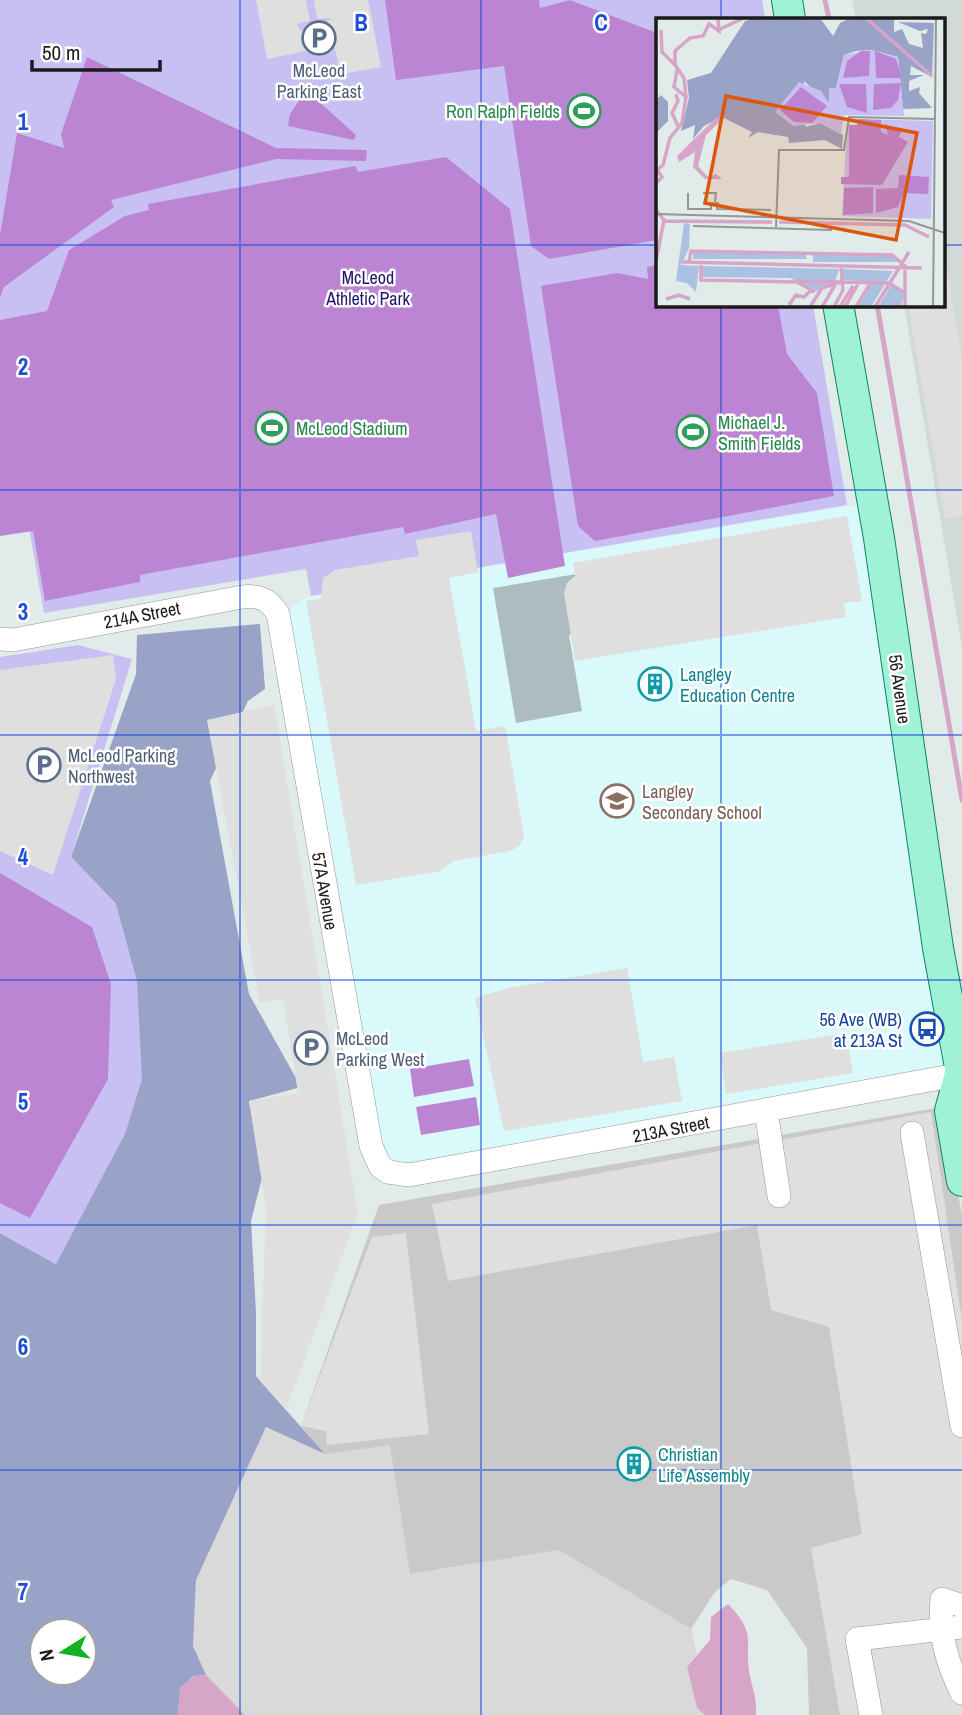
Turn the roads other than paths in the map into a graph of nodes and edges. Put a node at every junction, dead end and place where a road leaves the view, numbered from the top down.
1 (787, 0) edge
2 (790, 18) edge
3 (838, 306) edge
4 (278, 614) joint
5 (0, 639) edge
6 (961, 1075) edge
7 (766, 1111) junction
8 (912, 1133) dead end
9 (380, 1166) joint
10 (962, 1181) edge
11 (779, 1196) dead end
12 (962, 1426) edge
13 (962, 1605) edge
14 (951, 1629) edge
15 (955, 1664) edge
16 (962, 1693) edge
17 (871, 1715) edge

1 - 2 main road
3 - 6 main road, 56 Avenue
4 - 5 street, 214A Street
4 - 9 street, 57A Avenue
6 - 7 street, 213A Street
6 - 10 main road, 56 Avenue
7 - 9 street, 213A Street
7 - 11 street
8 - 12 street
13 - 14 street
14 - 15 street
14 - 17 street
15 - 16 street

